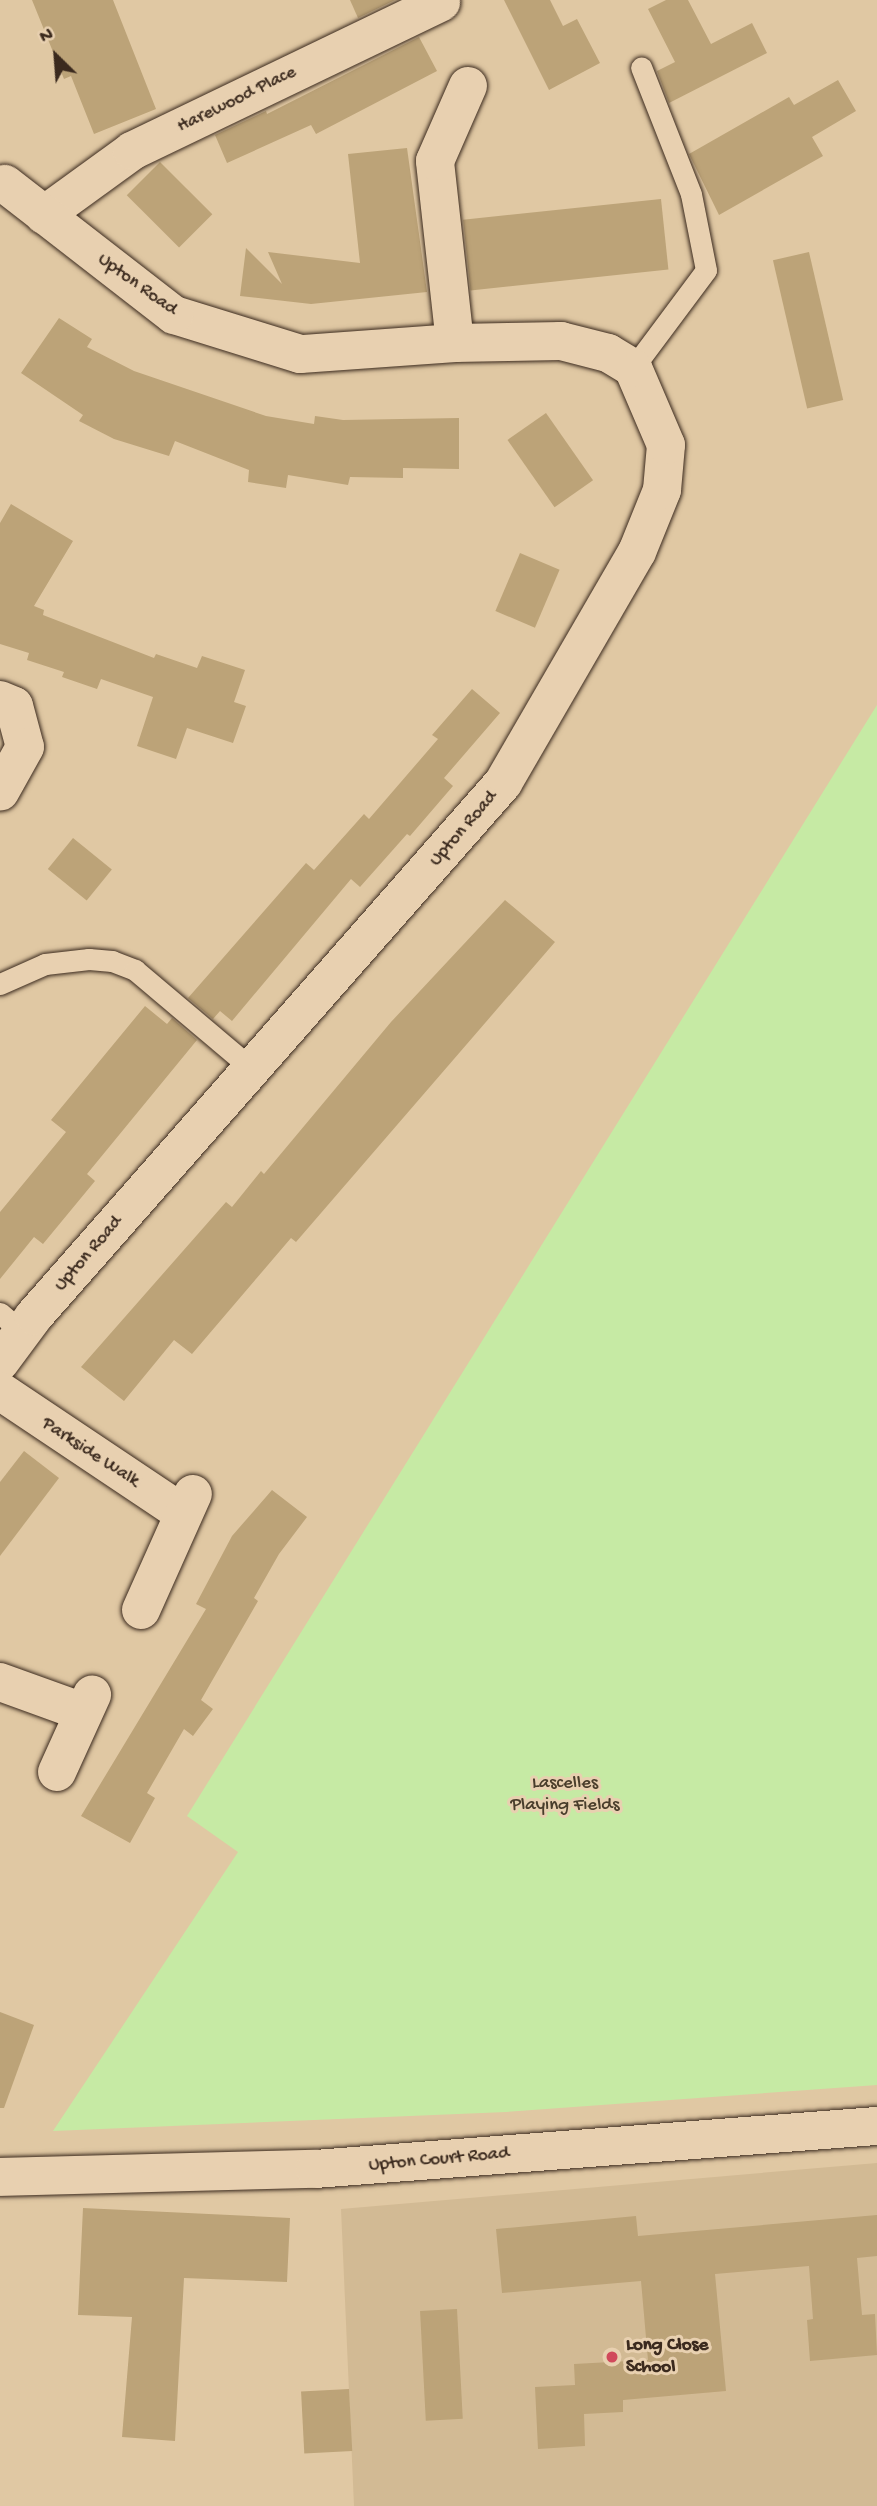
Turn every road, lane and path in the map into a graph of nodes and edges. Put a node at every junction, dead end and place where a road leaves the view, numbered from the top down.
1 (441, 2) dead end
2 (641, 67) dead end
3 (468, 86) dead end
4 (5, 184) dead end
5 (44, 215) junction
6 (455, 343) junction
7 (633, 368) junction
8 (0, 700) edge
9 (0, 792) edge
10 (0, 984) edge
11 (253, 1069) junction
12 (7, 1336) edge
13 (0, 1391) edge
14 (141, 1610) dead end
15 (0, 1682) edge
16 (57, 1772) dead end
17 (877, 2126) edge
18 (0, 2176) edge

1 - 5 street, Harewood Place
2 - 7 lane
3 - 6 street
4 - 5 street, Upton Road
5 - 6 street, Upton Road
6 - 7 street, Upton Road
7 - 11 street, Upton Road
8 - 9 street
10 - 11 lane
11 - 12 street, Upton Road
13 - 14 street, Parkside Walk
15 - 16 street
17 - 18 street, Upton Court Road

